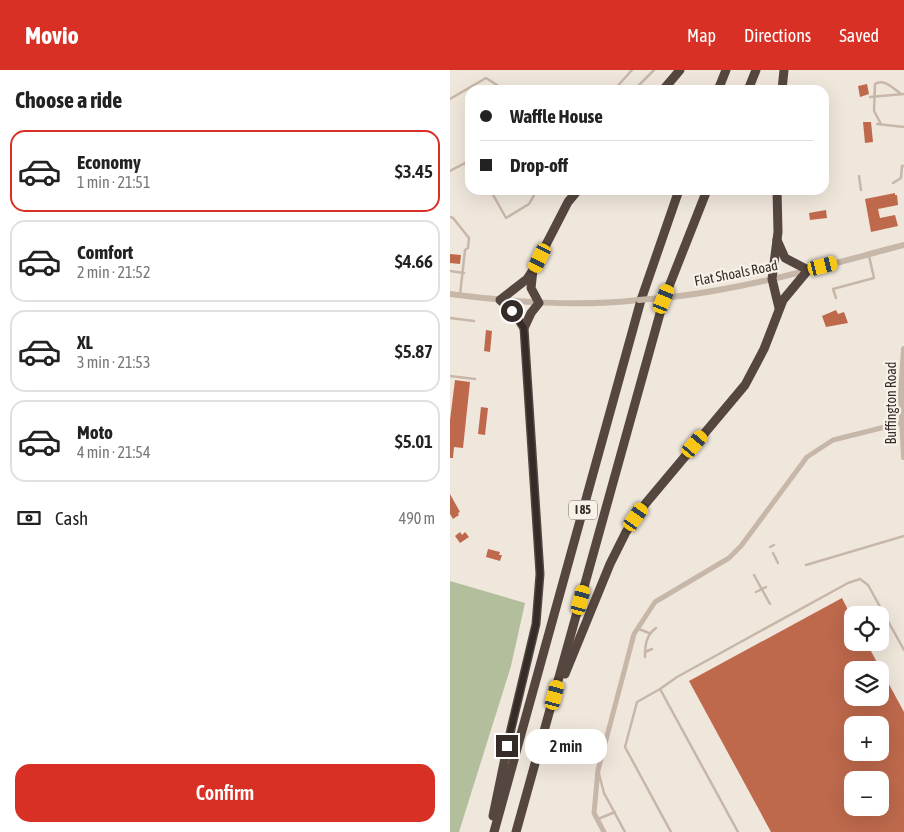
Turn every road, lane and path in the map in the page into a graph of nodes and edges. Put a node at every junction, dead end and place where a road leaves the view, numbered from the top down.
1 (632, 70) edge
2 (654, 70) edge
3 (680, 70) edge
4 (726, 70) edge
5 (756, 70) edge
6 (784, 70) edge
7 (474, 85) edge
8 (498, 85) edge
9 (618, 85) edge
10 (639, 85) edge
11 (667, 85) edge
12 (720, 85) edge
13 (750, 85) edge
14 (782, 85) edge
15 (465, 90) edge
16 (903, 94) edge
17 (874, 96) junction
18 (870, 97) dead end
19 (450, 99) edge
20 (904, 127) edge
21 (465, 163) edge
22 (903, 166) edge
23 (450, 171) edge
24 (859, 176) dead end
25 (894, 183) dead end
26 (861, 190) dead end
27 (493, 195) edge
28 (534, 195) edge
29 (573, 195) edge
30 (677, 195) edge
31 (706, 195) edge
32 (777, 195) edge
33 (450, 217) edge
34 (777, 240) junction
35 (904, 245) edge
36 (869, 254) junction
37 (533, 270) junction
38 (808, 270) junction
39 (450, 271) edge
40 (464, 273) junction
41 (772, 279) junction
42 (450, 294) edge
43 (460, 295) junction
44 (836, 298) dead end
45 (500, 300) junction
46 (539, 303) junction
47 (778, 308) junction
48 (450, 318) edge
49 (474, 321) dead end
50 (524, 328) junction
51 (904, 348) edge
52 (450, 376) edge
53 (476, 379) dead end
54 (903, 423) edge
55 (904, 457) edge
56 (904, 536) edge
57 (774, 545) dead end
58 (770, 547) dead end
59 (773, 553) dead end
60 (778, 563) dead end
61 (806, 565) dead end
62 (754, 575) dead end
63 (766, 587) dead end
64 (762, 589) junction
65 (756, 592) dead end
66 (770, 604) dead end
67 (656, 628) dead end
68 (638, 629) junction
69 (649, 633) junction
70 (652, 649) dead end
71 (904, 650) edge
72 (645, 652) junction
73 (645, 657) dead end
74 (660, 689) junction
75 (550, 714) junction
76 (598, 770) junction
77 (615, 812) junction
78 (598, 819) junction
79 (489, 832) edge
80 (494, 832) edge
81 (516, 832) edge
82 (604, 832) edge
83 (625, 832) edge
84 (671, 832) edge
85 (738, 832) edge

1 - 9 lane
2 - 10 lane
3 - 11 highway
4 - 12 highway
5 - 13 highway
6 - 14 highway
7 - 8 lane
15 - 19 lane
16 - 17 lane
16 - 17 lane
17 - 18 lane
17 - 20 lane
21 - 23 lane
22 - 25 lane
24 - 26 lane
27 - 28 lane
29 - 37 highway
30 - 80 highway, I 85
31 - 75 highway, I 85
32 - 34 highway
33 - 40 lane
34 - 38 highway
34 - 41 highway
35 - 36 street, Flat Shoals Road
36 - 38 street, Flat Shoals Road
36 - 44 lane
37 - 45 highway
37 - 46 highway
38 - 41 street, Flat Shoals Road
38 - 47 highway
39 - 40 lane
40 - 43 lane
41 - 46 street, Flat Shoals Road, bridge
41 - 47 highway
42 - 43 street, Flat Shoals Road
43 - 45 street, Flat Shoals Road
45 - 46 street, Flat Shoals Road
45 - 50 highway
46 - 50 highway
47 - 75 highway
48 - 49 lane
50 - 79 highway
51 - 54 street, Buffington Road
52 - 53 lane
54 - 55 street, Buffington Road
54 - 68 street
56 - 61 lane
57 - 58 lane
59 - 60 lane
62 - 64 lane
63 - 64 lane
64 - 65 lane
64 - 66 lane
67 - 69 lane
68 - 69 lane
68 - 76 street
69 - 72 lane
70 - 72 lane
71 - 74 lane
72 - 73 lane
74 - 84 lane
74 - 85 lane
75 - 81 highway, I 85
76 - 77 lane
76 - 78 street
77 - 78 lane
77 - 83 lane
78 - 82 street

